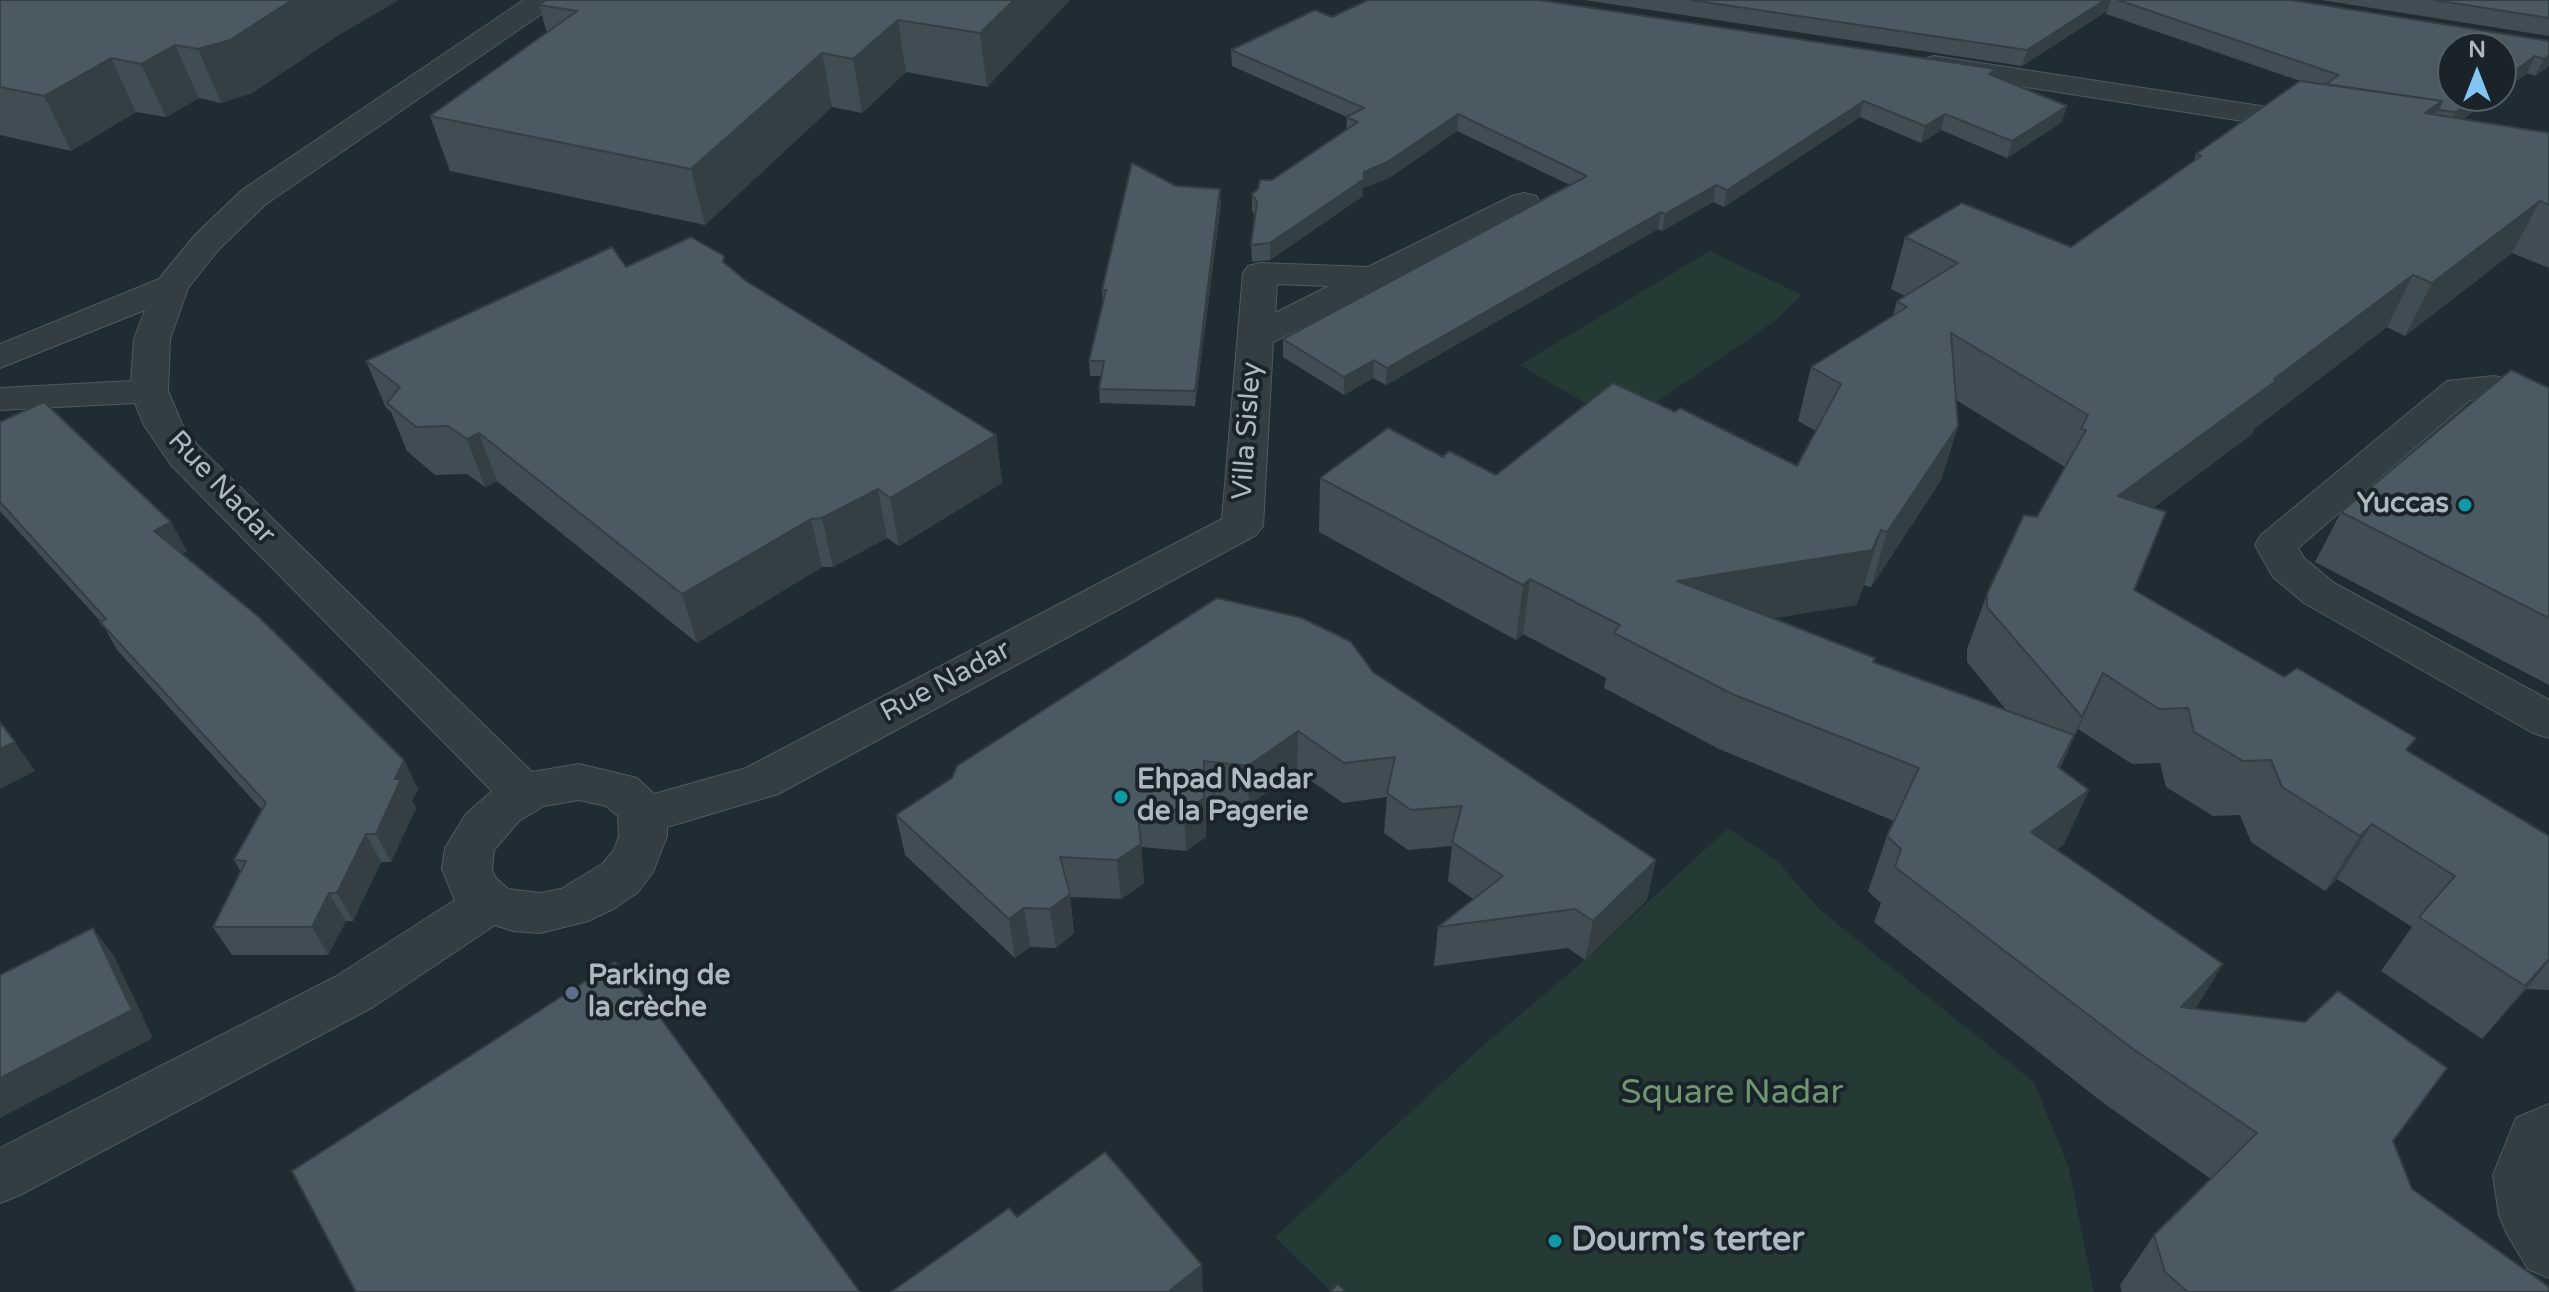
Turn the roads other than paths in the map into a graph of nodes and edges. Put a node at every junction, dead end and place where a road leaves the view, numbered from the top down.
1 (543, 0) edge
2 (1911, 61) edge
3 (2345, 128) edge
4 (1524, 203) dead end
5 (1375, 278) junction
6 (171, 286) junction
7 (1255, 337) junction
8 (0, 357) edge
9 (149, 391) junction
10 (0, 399) edge
11 (2549, 400) edge
12 (1242, 526) joint
13 (2549, 721) edge
14 (556, 784) junction
15 (642, 816) junction
16 (490, 903) junction
17 (2549, 1129) edge
18 (0, 1177) edge
19 (2549, 1250) edge

1 - 6 street, Rue Nadar
2 - 3 street
4 - 5 street, Villa Sisley
5 - 7 street, Villa Sisley
5 - 7 street, Villa Sisley
6 - 8 street
6 - 9 street, Rue Nadar
7 - 12 street, Villa Sisley
9 - 10 street
9 - 14 street, Rue Nadar
11 - 13 street
12 - 15 street, Rue Nadar
14 - 15 street, Rue Nadar
14 - 16 street, Rue Nadar
15 - 16 street
16 - 18 street
17 - 19 street

